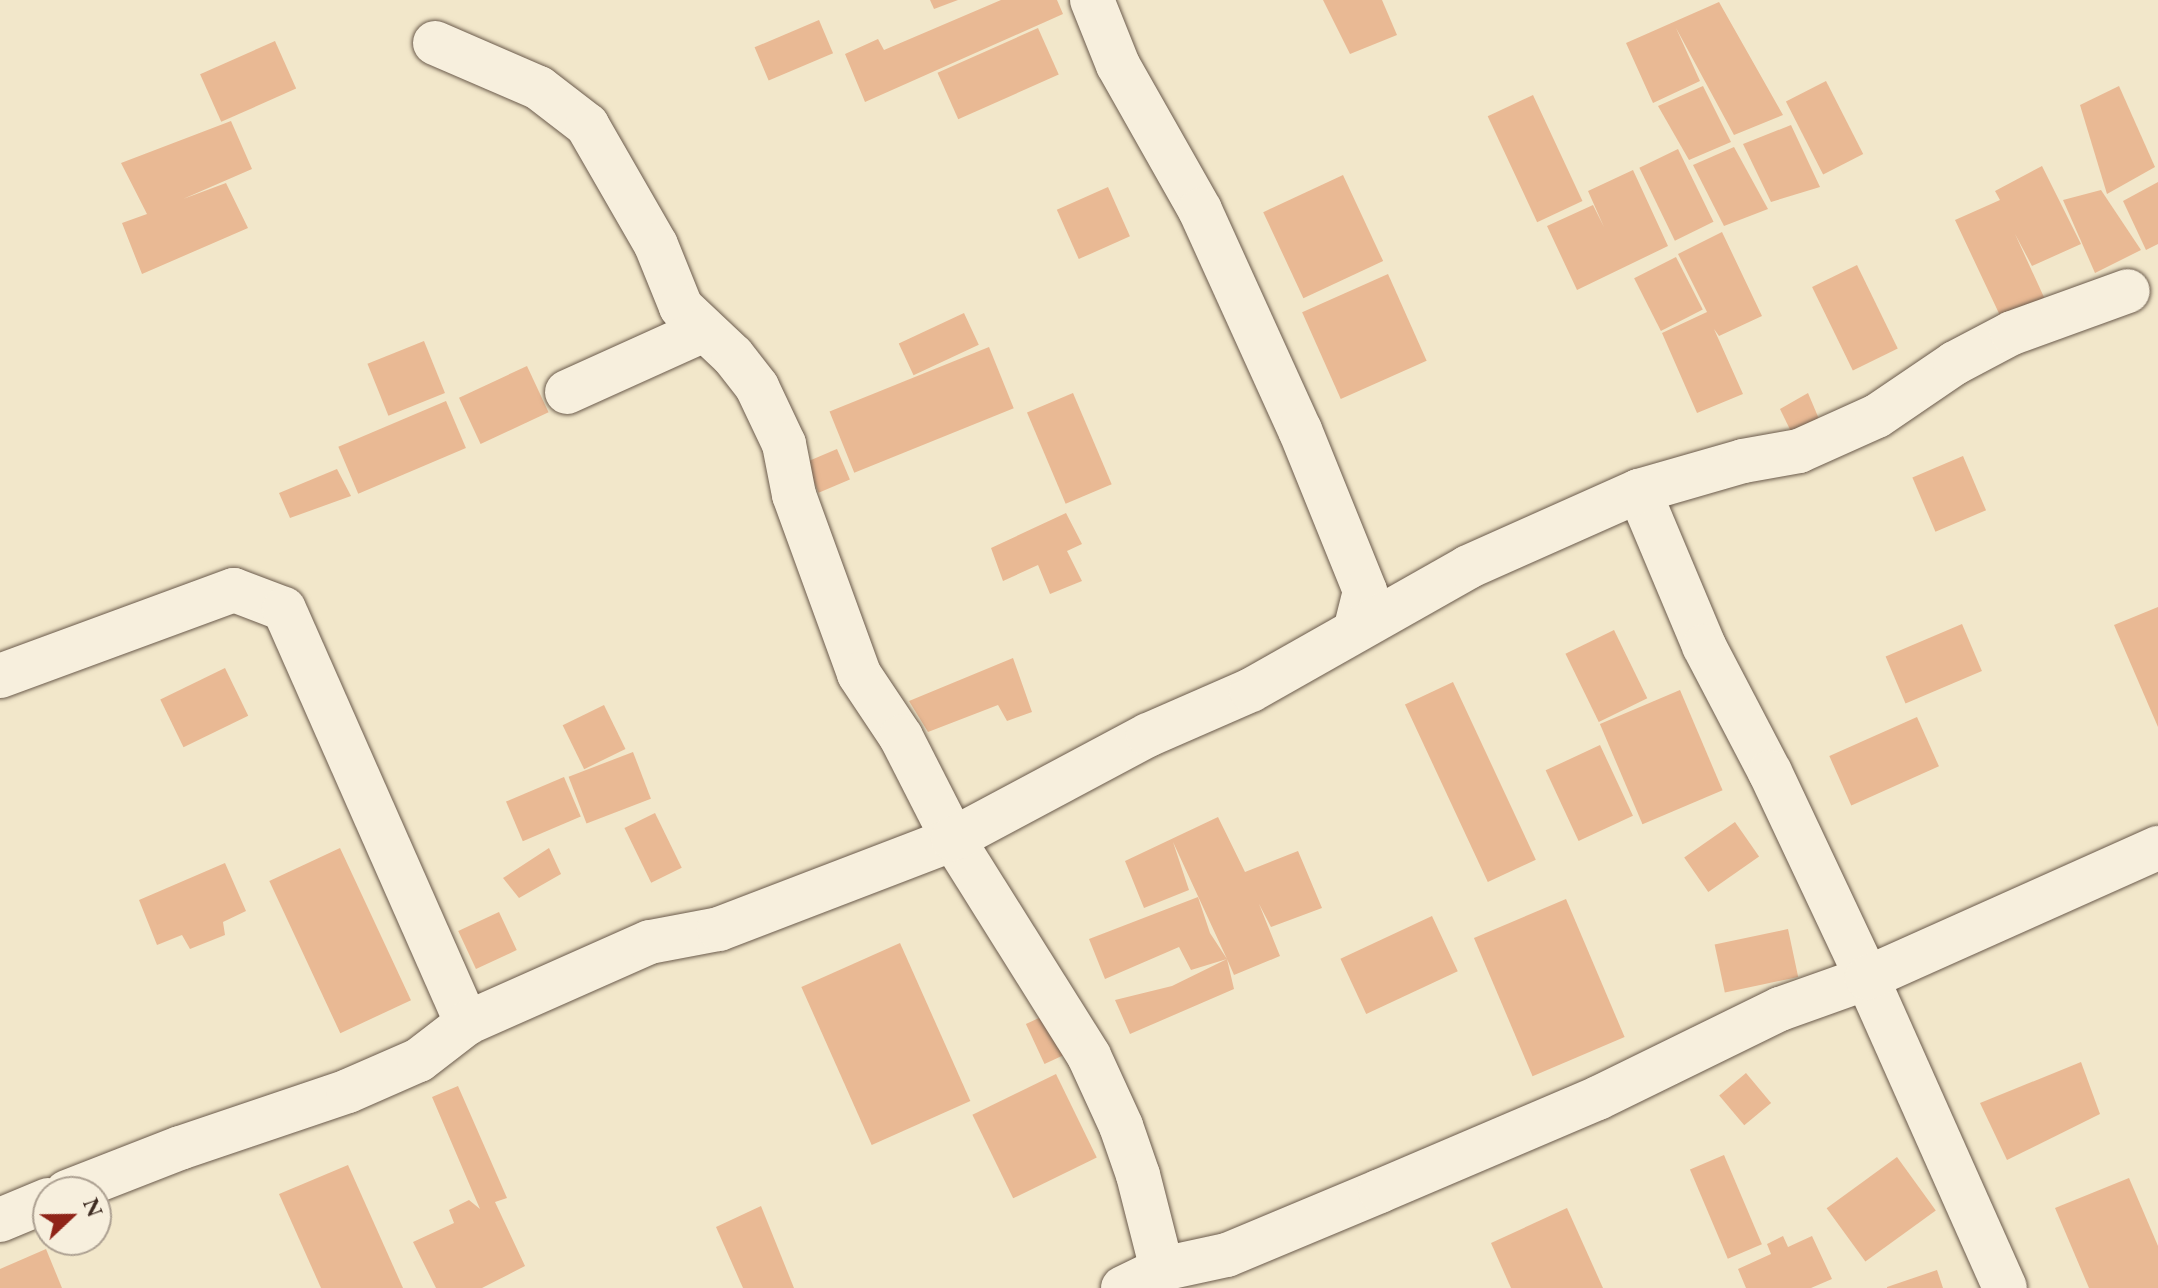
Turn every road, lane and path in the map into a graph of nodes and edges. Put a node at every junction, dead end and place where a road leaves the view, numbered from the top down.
1 (1092, 0) edge
2 (435, 43) dead end
3 (2128, 291) dead end
4 (704, 330) junction
5 (567, 392) dead end
6 (1639, 491) junction
7 (1356, 628) junction
8 (0, 676) edge
9 (953, 839) junction
10 (2158, 848) edge
11 (1867, 978) junction
12 (467, 1023) junction
13 (108, 1176) edge
14 (32, 1207) edge
15 (0, 1220) edge
16 (1162, 1269) junction
17 (1123, 1288) edge
18 (2005, 1288) edge

1 - 7 street
2 - 4 street
3 - 6 street
4 - 5 street
4 - 9 street
6 - 7 street
6 - 11 street
7 - 9 street
8 - 12 street
9 - 12 street
9 - 16 street
10 - 11 street
11 - 16 street
11 - 18 street
12 - 13 street
14 - 15 street
16 - 17 street

